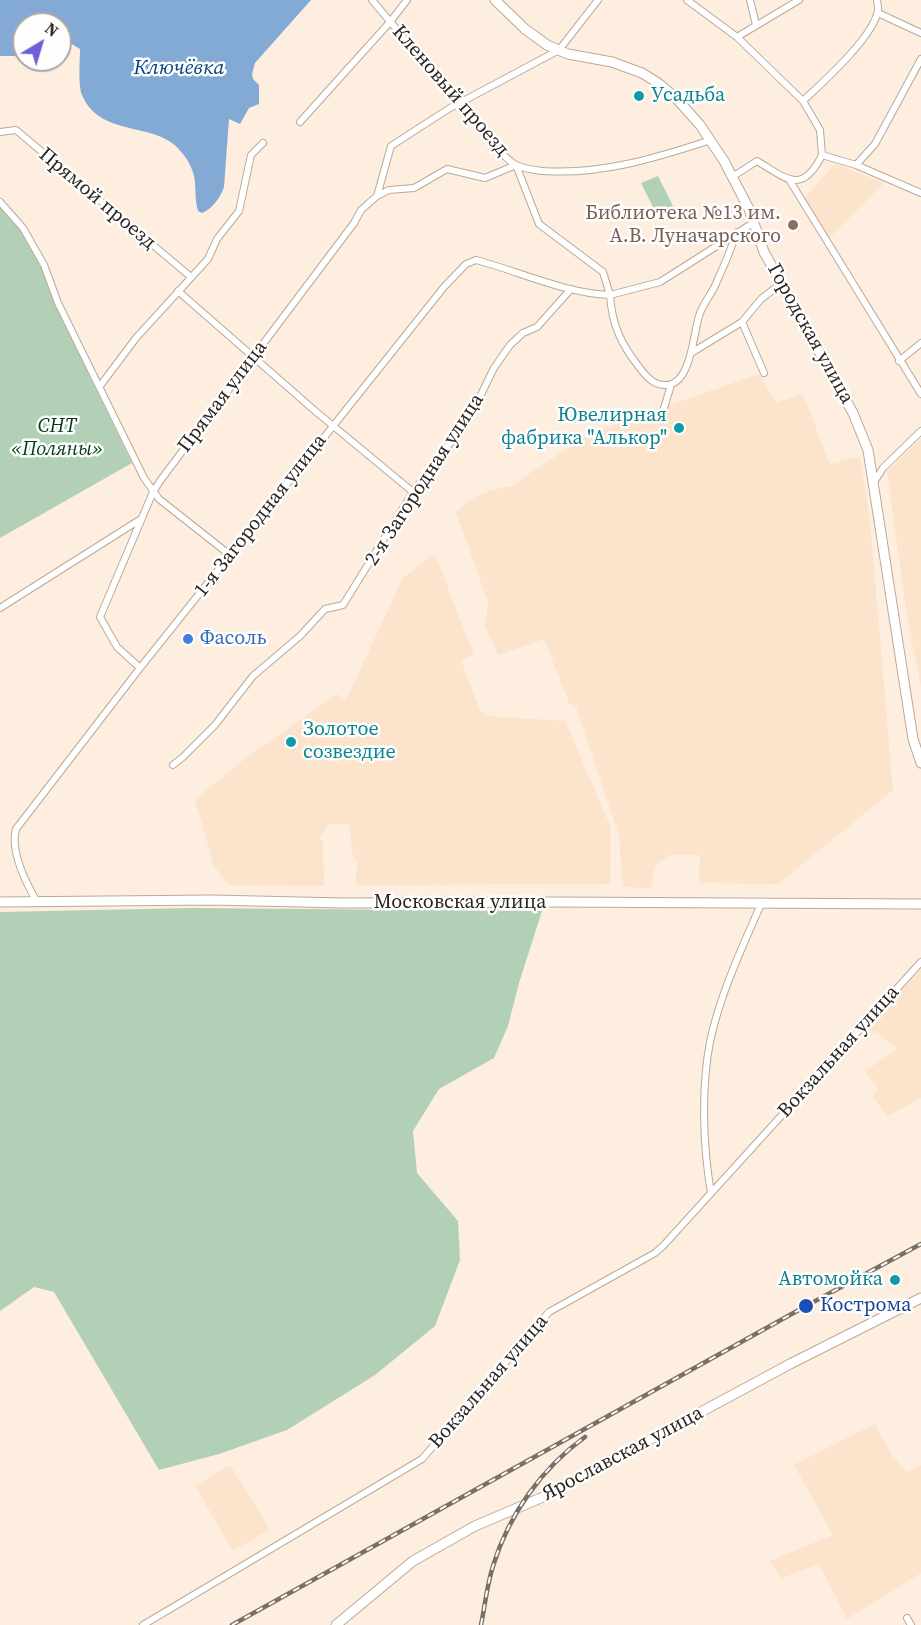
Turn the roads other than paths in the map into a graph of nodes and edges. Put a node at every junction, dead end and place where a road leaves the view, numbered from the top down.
1 (372, 0) edge
2 (407, 0) edge
3 (495, 0) edge
4 (597, 0) edge
5 (687, 0) edge
6 (750, 0) edge
7 (877, 0) edge
8 (795, 1) edge
9 (878, 13) junction
10 (390, 22) junction
11 (756, 25) junction
12 (921, 33) edge
13 (737, 37) junction
14 (559, 50) junction
15 (921, 59) edge
16 (803, 101) junction
17 (460, 103) junction
18 (300, 122) dead end
19 (0, 132) edge
20 (711, 140) junction
21 (263, 142) dead end
22 (822, 155) junction
23 (516, 165) junction
24 (856, 165) junction
25 (732, 177) junction
26 (790, 181) junction
27 (921, 193) edge
28 (377, 196) junction
29 (0, 202) edge
30 (753, 223) junction
31 (737, 232) junction
32 (190, 277) junction
33 (783, 282) junction
34 (571, 289) junction
35 (178, 291) junction
36 (610, 295) junction
37 (742, 322) junction
38 (921, 343) edge
39 (691, 353) junction
40 (255, 356) junction
41 (899, 361) junction
42 (764, 373) dead end
43 (671, 385) junction
44 (100, 386) junction
45 (921, 394) edge
46 (661, 418) dead end
47 (333, 426) junction
48 (921, 431) edge
49 (874, 482) junction
50 (153, 492) junction
51 (413, 492) junction
52 (141, 519) junction
53 (230, 555) junction
54 (0, 609) edge
55 (140, 668) junction
56 (921, 763) edge
57 (173, 765) dead end
58 (0, 902) edge
59 (37, 902) junction
60 (761, 904) junction
61 (921, 904) edge
62 (921, 962) edge
63 (711, 1193) junction
64 (921, 1298) edge
65 (907, 1618) dead end
66 (143, 1625) edge
67 (336, 1625) edge
68 (911, 1625) edge

1 - 10 street, Кленовый проезд
2 - 10 street
3 - 14 main road, Городская улица
4 - 14 street
5 - 13 street
6 - 11 street
7 - 9 street
8 - 11 street
9 - 12 street
9 - 16 street
10 - 17 street, Кленовый проезд
10 - 18 street
11 - 13 street
13 - 16 street
14 - 17 street
14 - 20 main road, Городская улица
15 - 24 street
16 - 22 street
17 - 23 street, Кленовый проезд
17 - 28 street
19 - 32 street, Прямой проезд
20 - 23 street, Кленовый проезд
20 - 25 main road, Городская улица
21 - 32 street
22 - 24 street
22 - 26 street
23 - 28 street
23 - 36 street
24 - 27 street
25 - 26 street
25 - 30 main road, Городская улица
26 - 41 street
28 - 40 street, Прямая улица
29 - 44 street
30 - 31 street
30 - 33 main road, Городская улица
31 - 36 street
31 - 39 street
32 - 35 street
33 - 37 street
33 - 49 main road, Городская улица
34 - 36 street, 1-я Загородная улица
34 - 47 street, 1-я Загородная улица
34 - 51 street, 2-я Загородная улица
35 - 40 street
35 - 44 street
36 - 43 street
37 - 39 street
37 - 42 street
38 - 41 street
39 - 43 street
40 - 47 street
40 - 50 street, Прямая улица
41 - 45 street
43 - 46 street
44 - 50 street
47 - 51 street
47 - 53 street, 1-я Загородная улица
48 - 49 street
49 - 56 main road, Городская улица
50 - 52 street, Прямая улица
50 - 53 street
51 - 57 street, 2-я Загородная улица
52 - 54 street
52 - 55 street, Прямая улица
53 - 55 street, 1-я Загородная улица
55 - 59 street, 1-я Загородная улица
58 - 59 main road, Московская улица
59 - 60 main road, Московская улица
60 - 61 main road, Московская улица
60 - 63 street
62 - 63 street, Вокзальная улица
63 - 66 street, Вокзальная улица
64 - 67 main road, Ярославская улица
65 - 68 street

